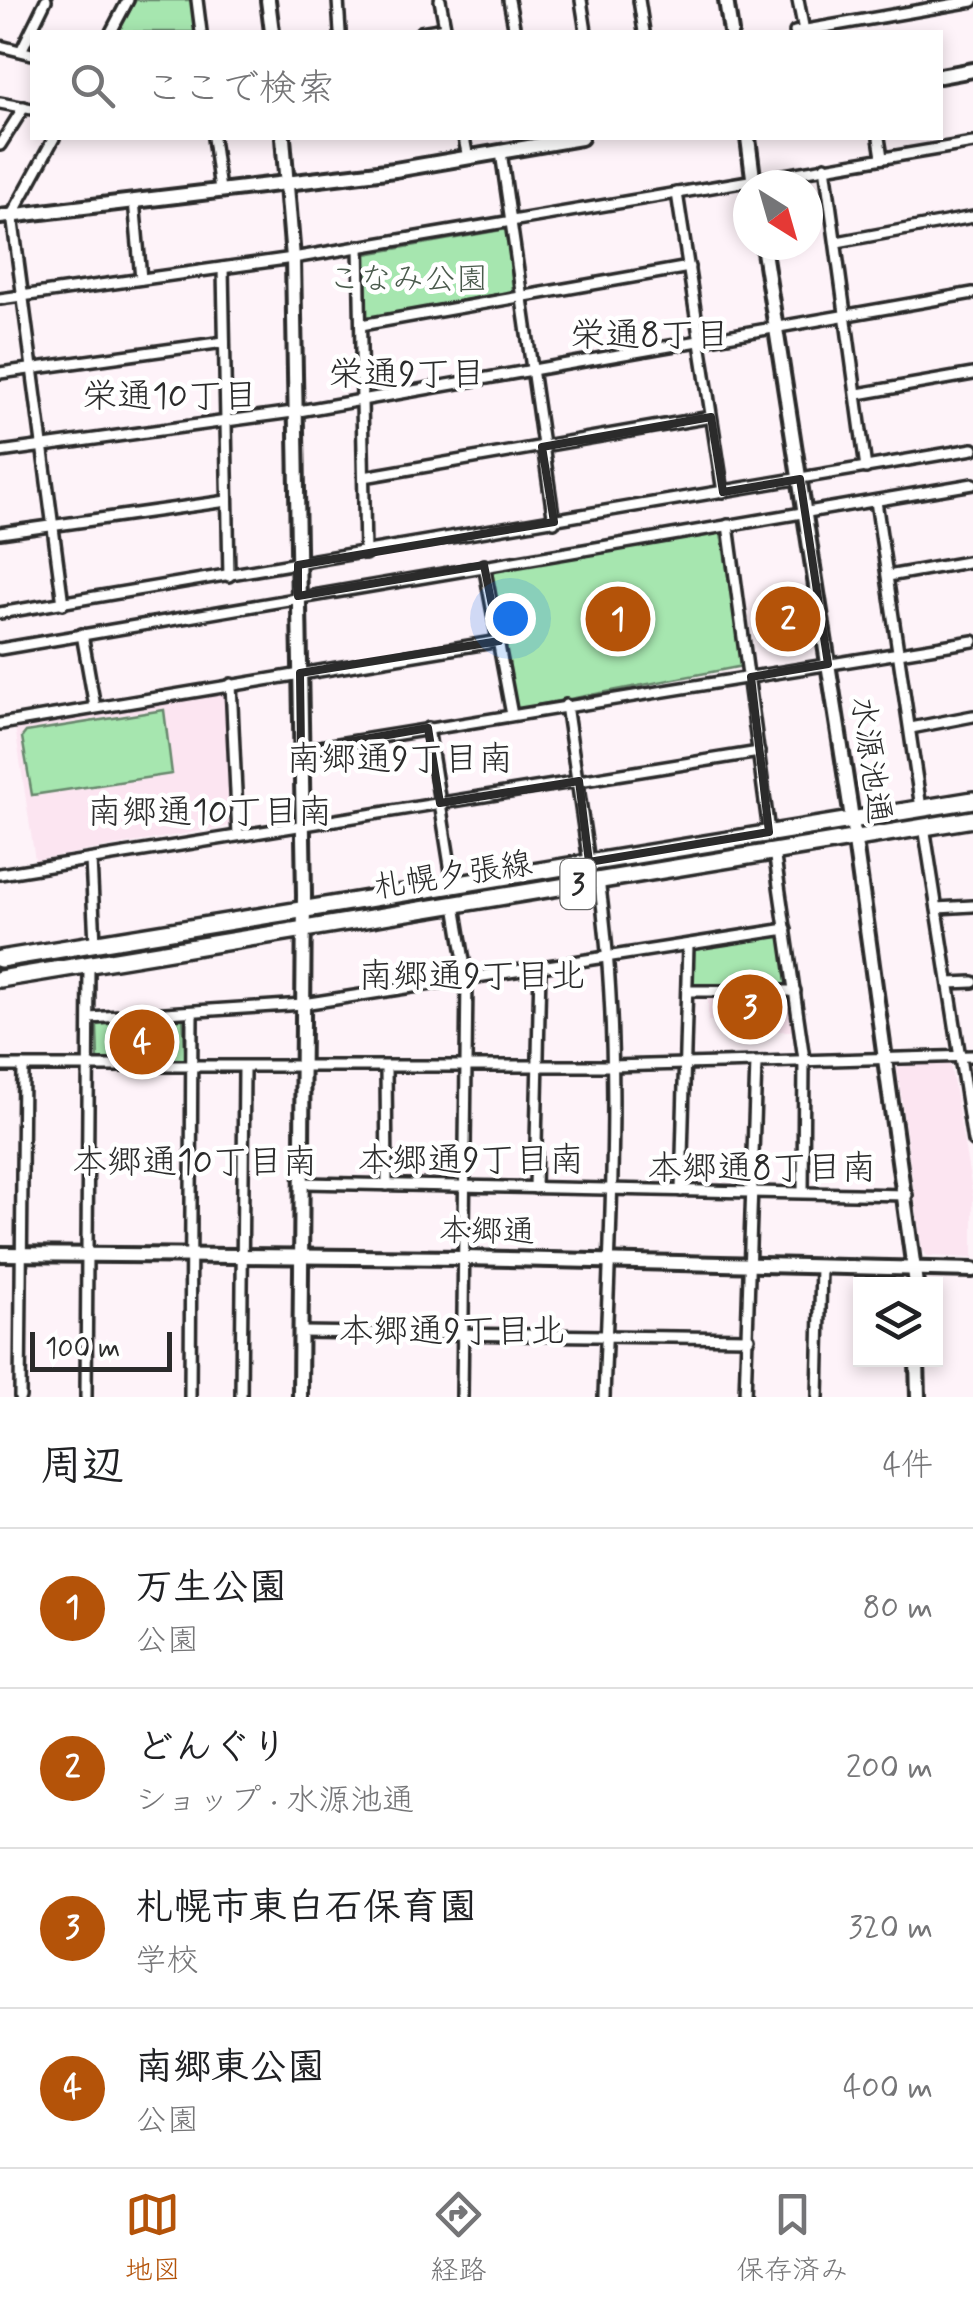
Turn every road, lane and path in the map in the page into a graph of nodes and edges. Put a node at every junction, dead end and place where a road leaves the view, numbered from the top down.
1 (46, 0) edge
2 (128, 0) edge
3 (197, 0) edge
4 (268, 0) edge
5 (338, 0) edge
6 (440, 0) edge
7 (509, 0) edge
8 (581, 0) edge
9 (638, 0) edge
10 (726, 0) edge
11 (798, 0) edge
12 (973, 2) edge
13 (862, 27) edge
14 (31, 30) edge
15 (112, 30) edge
16 (200, 30) edge
17 (272, 30) edge
18 (340, 30) edge
19 (445, 30) edge
20 (515, 30) edge
21 (586, 30) edge
22 (644, 30) edge
23 (731, 30) edge
24 (799, 30) edge
25 (824, 30) edge
26 (30, 33) edge
27 (0, 46) edge
28 (22, 49) junction
29 (30, 53) edge
30 (973, 70) edge
31 (943, 75) edge
32 (0, 103) edge
33 (28, 108) edge
34 (53, 140) edge
35 (213, 140) edge
36 (283, 140) edge
37 (464, 140) edge
38 (569, 140) edge
39 (748, 140) edge
40 (879, 140) edge
41 (973, 142) edge
42 (0, 145) edge
43 (500, 152) junction
44 (468, 158) junction
45 (882, 158) junction
46 (825, 166) junction
47 (752, 170) edge
48 (807, 170) edge
49 (287, 182) junction
50 (733, 185) edge
51 (220, 190) junction
52 (677, 193) junction
53 (134, 200) junction
54 (6, 216) edge
55 (973, 218) edge
56 (511, 220) junction
57 (837, 242) junction
58 (359, 246) junction
59 (293, 258) junction
60 (765, 260) edge
61 (689, 267) junction
62 (223, 268) junction
63 (141, 280) junction
64 (973, 293) edge
65 (520, 294) junction
66 (22, 296) junction
67 (0, 299) edge
68 (847, 316) junction
69 (360, 325) junction
70 (776, 328) junction
71 (224, 342) junction
72 (698, 342) junction
73 (32, 369) junction
74 (531, 372) junction
75 (0, 373) edge
76 (973, 374) edge
77 (858, 394) junction
78 (361, 399) junction
79 (293, 412) junction
80 (711, 417) junction
81 (226, 420) junction
82 (43, 446) junction
83 (542, 448) junction
84 (973, 449) edge
85 (0, 452) edge
86 (866, 468) junction
87 (364, 477) junction
88 (800, 481) junction
89 (973, 484) edge
90 (723, 492) junction
91 (227, 501) junction
92 (876, 501) junction
93 (804, 506) junction
94 (554, 522) junction
95 (728, 525) junction
96 (53, 526) junction
97 (0, 533) edge
98 (365, 554) junction
99 (973, 561) edge
100 (298, 566) junction
101 (484, 566) junction
102 (229, 576) junction
103 (888, 576) junction
104 (298, 591) junction
105 (63, 604) junction
106 (0, 613) edge
107 (82, 634) junction
108 (499, 641) junction
109 (973, 641) edge
110 (0, 648) edge
111 (900, 653) junction
112 (828, 664) junction
113 (300, 672) junction
114 (751, 677) junction
115 (230, 684) junction
116 (566, 705) junction
117 (96, 707) junction
118 (512, 715) junction
119 (973, 716) edge
120 (0, 724) edge
121 (428, 728) junction
122 (911, 728) junction
123 (301, 750) junction
124 (759, 752) junction
125 (579, 781) junction
126 (973, 800) edge
127 (440, 803) junction
128 (921, 808) junction
129 (973, 819) edge
130 (852, 820) junction
131 (303, 824) junction
132 (924, 826) junction
133 (769, 832) junction
134 (238, 835) junction
135 (854, 839) junction
136 (774, 852) junction
137 (91, 860) junction
138 (589, 862) junction
139 (0, 874) edge
140 (598, 880) junction
141 (453, 884) junction
142 (455, 905) junction
143 (973, 906) edge
144 (304, 908) junction
145 (937, 908) junction
146 (303, 928) junction
147 (786, 929) junction
148 (95, 943) junction
149 (688, 945) junction
150 (610, 957) junction
151 (0, 959) edge
152 (89, 964) junction
153 (540, 968) junction
154 (0, 979) edge
155 (468, 979) junction
156 (973, 982) edge
157 (948, 983) junction
158 (687, 991) junction
159 (794, 991) junction
160 (303, 1004) junction
161 (192, 1012) junction
162 (90, 1018) junction
163 (960, 1056) junction
164 (973, 1056) edge
165 (804, 1058) junction
166 (886, 1058) junction
167 (756, 1063) junction
168 (538, 1064) junction
169 (685, 1064) junction
170 (0, 1066) edge
171 (23, 1066) junction
172 (465, 1066) junction
173 (612, 1066) junction
174 (386, 1067) junction
175 (91, 1068) junction
176 (192, 1068) junction
177 (244, 1068) junction
178 (304, 1069) junction
179 (972, 1127) edge
180 (973, 1141) edge
181 (303, 1183) junction
182 (387, 1186) junction
183 (464, 1187) junction
184 (535, 1188) junction
185 (610, 1190) junction
186 (681, 1191) junction
187 (753, 1192) junction
188 (803, 1192) junction
189 (907, 1195) junction
190 (0, 1254) edge
191 (20, 1254) junction
192 (88, 1255) junction
193 (190, 1256) junction
194 (241, 1256) junction
195 (464, 1258) junction
196 (302, 1259) junction
197 (609, 1264) junction
198 (821, 1266) junction
199 (750, 1267) junction
200 (915, 1268) junction
201 (973, 1270) edge
202 (916, 1277) edge
203 (301, 1332) junction
204 (463, 1336) junction
205 (606, 1336) junction
206 (749, 1338) junction
207 (917, 1367) edge
208 (20, 1397) edge
209 (86, 1397) edge
210 (190, 1397) edge
211 (240, 1397) edge
212 (300, 1397) edge
213 (462, 1397) edge
214 (604, 1397) edge
215 (745, 1397) edge
216 (818, 1397) edge
217 (918, 1397) edge

1 - 14 street
2 - 15 street
3 - 16 street
4 - 17 street
5 - 18 street
6 - 19 street
7 - 20 street
8 - 21 street
9 - 22 street
10 - 23 street
11 - 24 street
12 - 13 street
13 - 25 street
26 - 28 street
27 - 28 street
28 - 29 street
30 - 31 street
32 - 33 street
33 - 42 street
34 - 54 street
35 - 51 street
36 - 49 street
37 - 44 street
38 - 43 street
39 - 47 street
40 - 45 street
41 - 45 street
43 - 44 street
43 - 56 street
44 - 49 street
45 - 46 street
46 - 48 street
46 - 57 street
49 - 51 street
49 - 59 street
50 - 52 street
51 - 53 street
52 - 56 street
52 - 61 street
53 - 54 street
53 - 63 street
54 - 66 street
55 - 57 street
56 - 58 street
56 - 65 street
57 - 68 street
58 - 59 street
58 - 69 street
59 - 62 street
59 - 79 street
60 - 70 street, 水源池通
61 - 65 street
61 - 72 street
62 - 63 street
62 - 71 street
63 - 66 street
64 - 68 street
65 - 69 street
65 - 74 street
66 - 67 street
66 - 73 street
68 - 70 street
68 - 77 street
69 - 78 street
70 - 72 street
70 - 88 street, 水源池通
71 - 73 street
71 - 81 street
72 - 74 street
72 - 80 street
73 - 75 street
73 - 82 street
74 - 78 street
74 - 83 street
76 - 77 street
77 - 86 street
78 - 79 street
78 - 87 street
79 - 81 street
79 - 100 street
80 - 83 street
80 - 90 street
81 - 82 street
81 - 91 street
82 - 85 street
82 - 96 street
83 - 87 street
83 - 94 street
84 - 86 street
86 - 88 street
87 - 98 street
88 - 90 street
88 - 93 street, 水源池通
89 - 92 street
90 - 94 street
91 - 96 street
91 - 102 street
92 - 93 street
92 - 103 street
93 - 95 street
93 - 112 street, 水源池通
94 - 98 street
95 - 101 street
95 - 114 street
96 - 97 street
96 - 105 street
98 - 100 street
99 - 103 street
100 - 102 street
100 - 104 street
101 - 104 street
101 - 108 street
102 - 105 street
103 - 111 street
104 - 107 street
104 - 113 street
105 - 106 street
107 - 110 street
107 - 117 street
108 - 113 street
108 - 118 street
109 - 111 street
111 - 112 street
111 - 122 street
112 - 114 street
112 - 130 street, 水源池通
113 - 115 street
113 - 123 street
114 - 116 street
114 - 124 street
115 - 117 street
115 - 134 street
116 - 118 street
116 - 125 street
117 - 120 street
118 - 121 street
119 - 122 street
121 - 123 street
121 - 127 street
122 - 128 street
123 - 131 street
124 - 125 street
124 - 133 street
125 - 127 street
125 - 138 street
126 - 128 main road, 札幌夕張線 / 3
127 - 131 street
127 - 141 street
128 - 130 main road, 札幌夕張線 / 3
129 - 132 main road, 札幌夕張線 / 3
130 - 133 main road, 札幌夕張線 / 3
130 - 135 street, 水源池通
131 - 134 street
131 - 144 street
132 - 135 main road, 札幌夕張線 / 3
132 - 145 street
133 - 138 main road, 札幌夕張線 / 3
134 - 137 street
135 - 136 main road, 札幌夕張線 / 3
135 - 166 street, 水源池通
136 - 140 main road, 札幌夕張線 / 3
136 - 147 street
137 - 139 street
137 - 148 street
138 - 141 main road, 札幌夕張線 / 3
140 - 142 main road, 札幌夕張線 / 3
140 - 150 street
141 - 144 main road, 札幌夕張線 / 3
142 - 146 main road, 札幌夕張線 / 3
142 - 155 street
143 - 145 street
144 - 146 street
144 - 148 main road, 札幌夕張線 / 3
145 - 157 street
146 - 152 main road, 札幌夕張線 / 3
146 - 160 street
147 - 149 street
147 - 159 street
148 - 151 main road, 札幌夕張線 / 3
149 - 150 street
149 - 158 street
150 - 153 street
150 - 173 street
152 - 154 main road, 札幌夕張線 / 3
152 - 162 street
153 - 155 street
153 - 168 street
155 - 160 street
155 - 172 street
156 - 157 street
157 - 163 street
158 - 159 street
158 - 169 street
159 - 165 street
160 - 161 street
160 - 178 street
161 - 162 street
161 - 176 street
162 - 175 street
163 - 164 street
163 - 166 street
163 - 179 street
165 - 166 street
165 - 167 street
165 - 188 street
166 - 189 street, 水源池通
167 - 169 street
167 - 187 street
168 - 172 street
168 - 173 street
168 - 184 street
169 - 173 street
169 - 186 street
170 - 171 street
171 - 175 street
171 - 191 street
172 - 174 street
172 - 183 street
173 - 185 street
174 - 178 street
174 - 182 street
175 - 176 street
175 - 192 street
176 - 177 street
176 - 193 street
177 - 178 street
177 - 194 street
178 - 181 street
179 - 180 street
181 - 182 street
181 - 196 street
182 - 183 street
183 - 184 street
183 - 195 street
184 - 185 street
185 - 186 street
185 - 197 street
186 - 187 street
187 - 188 street
187 - 199 street
188 - 189 street
189 - 200 street, 水源池通
190 - 191 street, 本郷通
191 - 192 street, 本郷通
191 - 208 street
192 - 193 street, 本郷通
192 - 209 street
193 - 194 street, 本郷通
193 - 210 street
194 - 196 street, 本郷通
194 - 211 street
195 - 196 street, 本郷通
195 - 197 street, 本郷通
195 - 204 street
196 - 203 street
197 - 199 street, 本郷通
197 - 205 street
198 - 199 street, 本郷通
198 - 200 street, 本郷通
198 - 216 street
199 - 206 street
200 - 201 street, 本郷通
200 - 202 street, 水源池通
203 - 204 street
203 - 212 street
204 - 205 street
204 - 213 street
205 - 206 street
205 - 214 street
206 - 215 street
207 - 217 street

